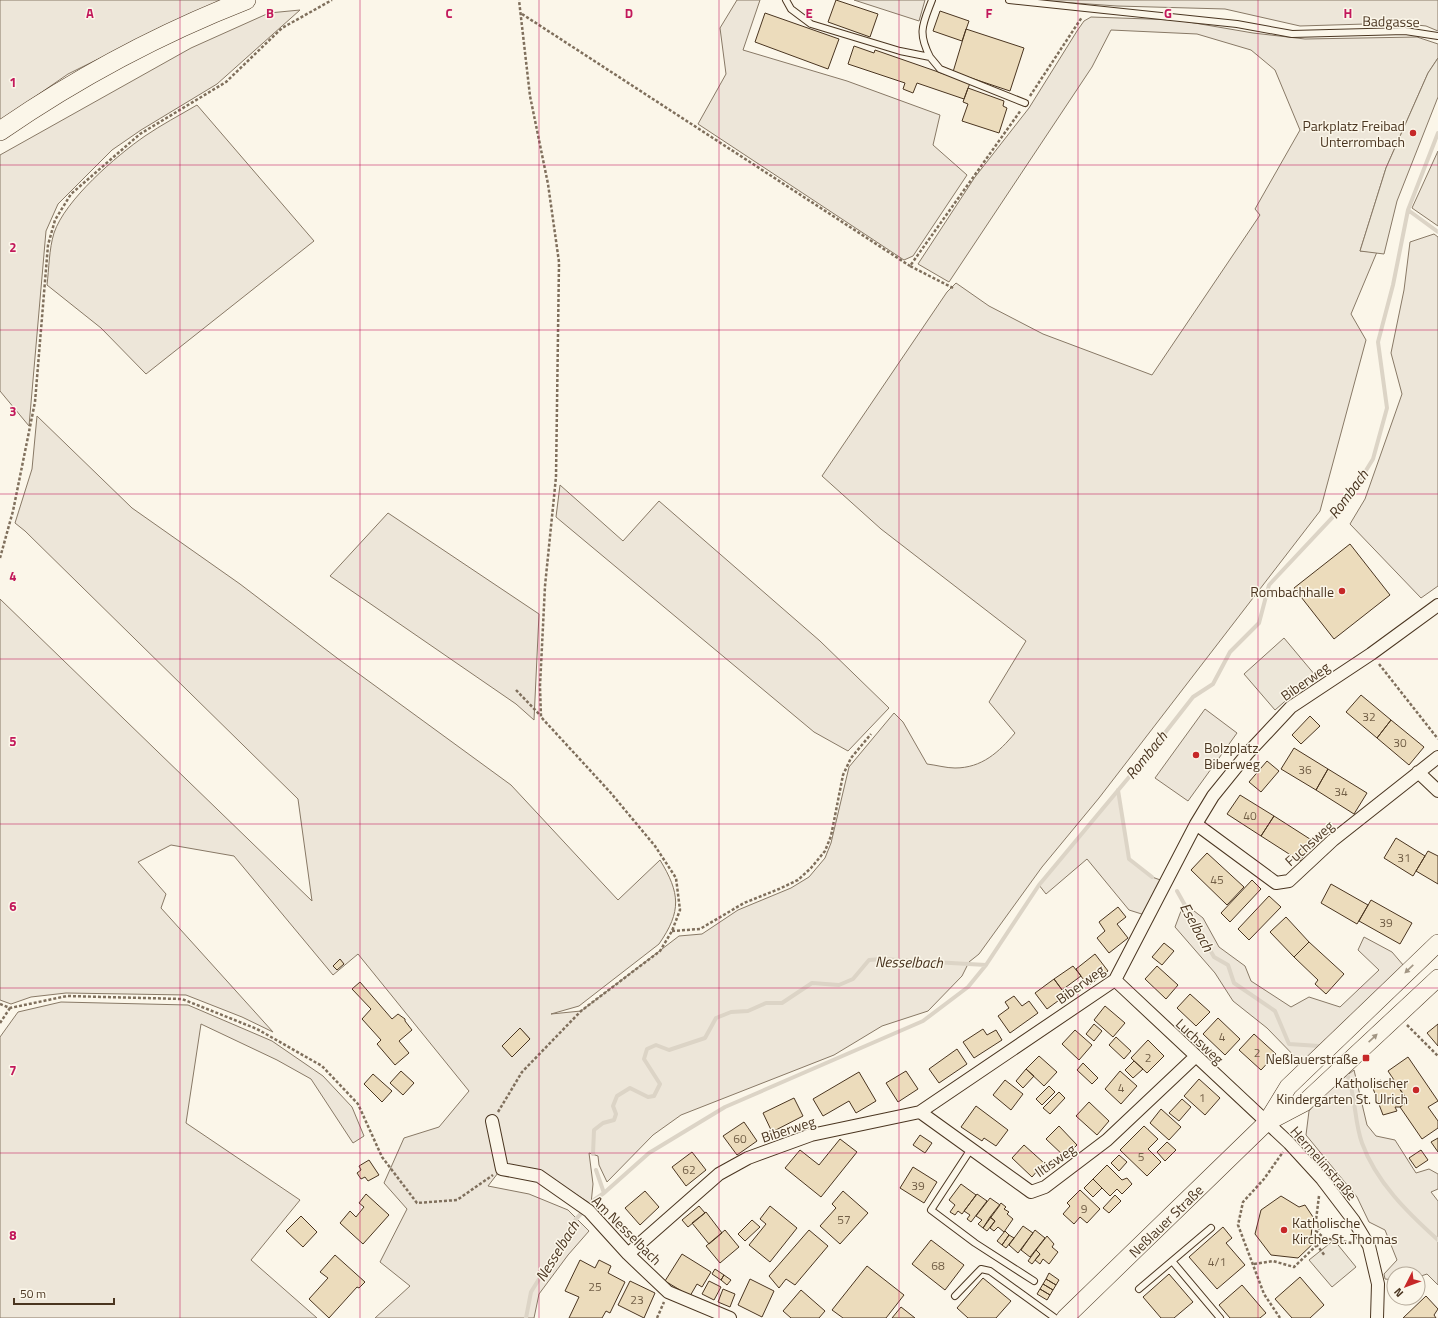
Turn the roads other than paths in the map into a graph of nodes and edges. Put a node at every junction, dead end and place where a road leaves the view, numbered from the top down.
1 (246, 0) edge
2 (786, 0) edge
3 (932, 0) edge
4 (1009, 0) edge
5 (1438, 36) edge
6 (930, 57) junction
7 (1025, 103) road end
8 (0, 131) edge
9 (1438, 605) edge
10 (1438, 757) edge
11 (1418, 772) junction
12 (1438, 791) edge
13 (1196, 824) junction
14 (1438, 943) edge
15 (1438, 978) edge
16 (1115, 980) junction
17 (1195, 1057) junction
18 (920, 1112) junction
19 (492, 1121) road end
20 (1266, 1123) junction
21 (971, 1149) junction
22 (1211, 1228) dead end
23 (628, 1254) junction
24 (1172, 1261) junction
25 (1034, 1281) dead end
26 (1139, 1289) dead end
27 (955, 1296) dead end
28 (730, 1318) edge
29 (1055, 1318) edge
30 (1065, 1318) edge
31 (1220, 1318) edge
32 (1377, 1318) edge

1 - 8 main road
2 - 6 lane
3 - 6 lane
4 - 5 lane, Badgasse
6 - 7 lane
9 - 13 street, Biberweg
10 - 11 street, Fuchsweg
11 - 12 street
11 - 13 street, Fuchsweg
13 - 16 street, Biberweg
14 -> 20 main road, Neßlauer Straße
20 -> 15 main road, Neßlauer Straße
16 - 17 street, Luchsweg
16 - 18 street, Biberweg
17 - 20 street, Luchsweg
17 - 21 street, Iltisweg
18 - 21 street, Iltisweg
18 - 23 street, Biberweg
19 - 23 street, Am Nesselbach
20 - 30 main road, Neßlauer Straße
20 - 32 street, Hermelinstraße
21 - 25 lane
22 - 24 lane
23 - 28 street, Am Nesselbach
24 - 26 lane
24 - 31 lane
27 - 29 lane

